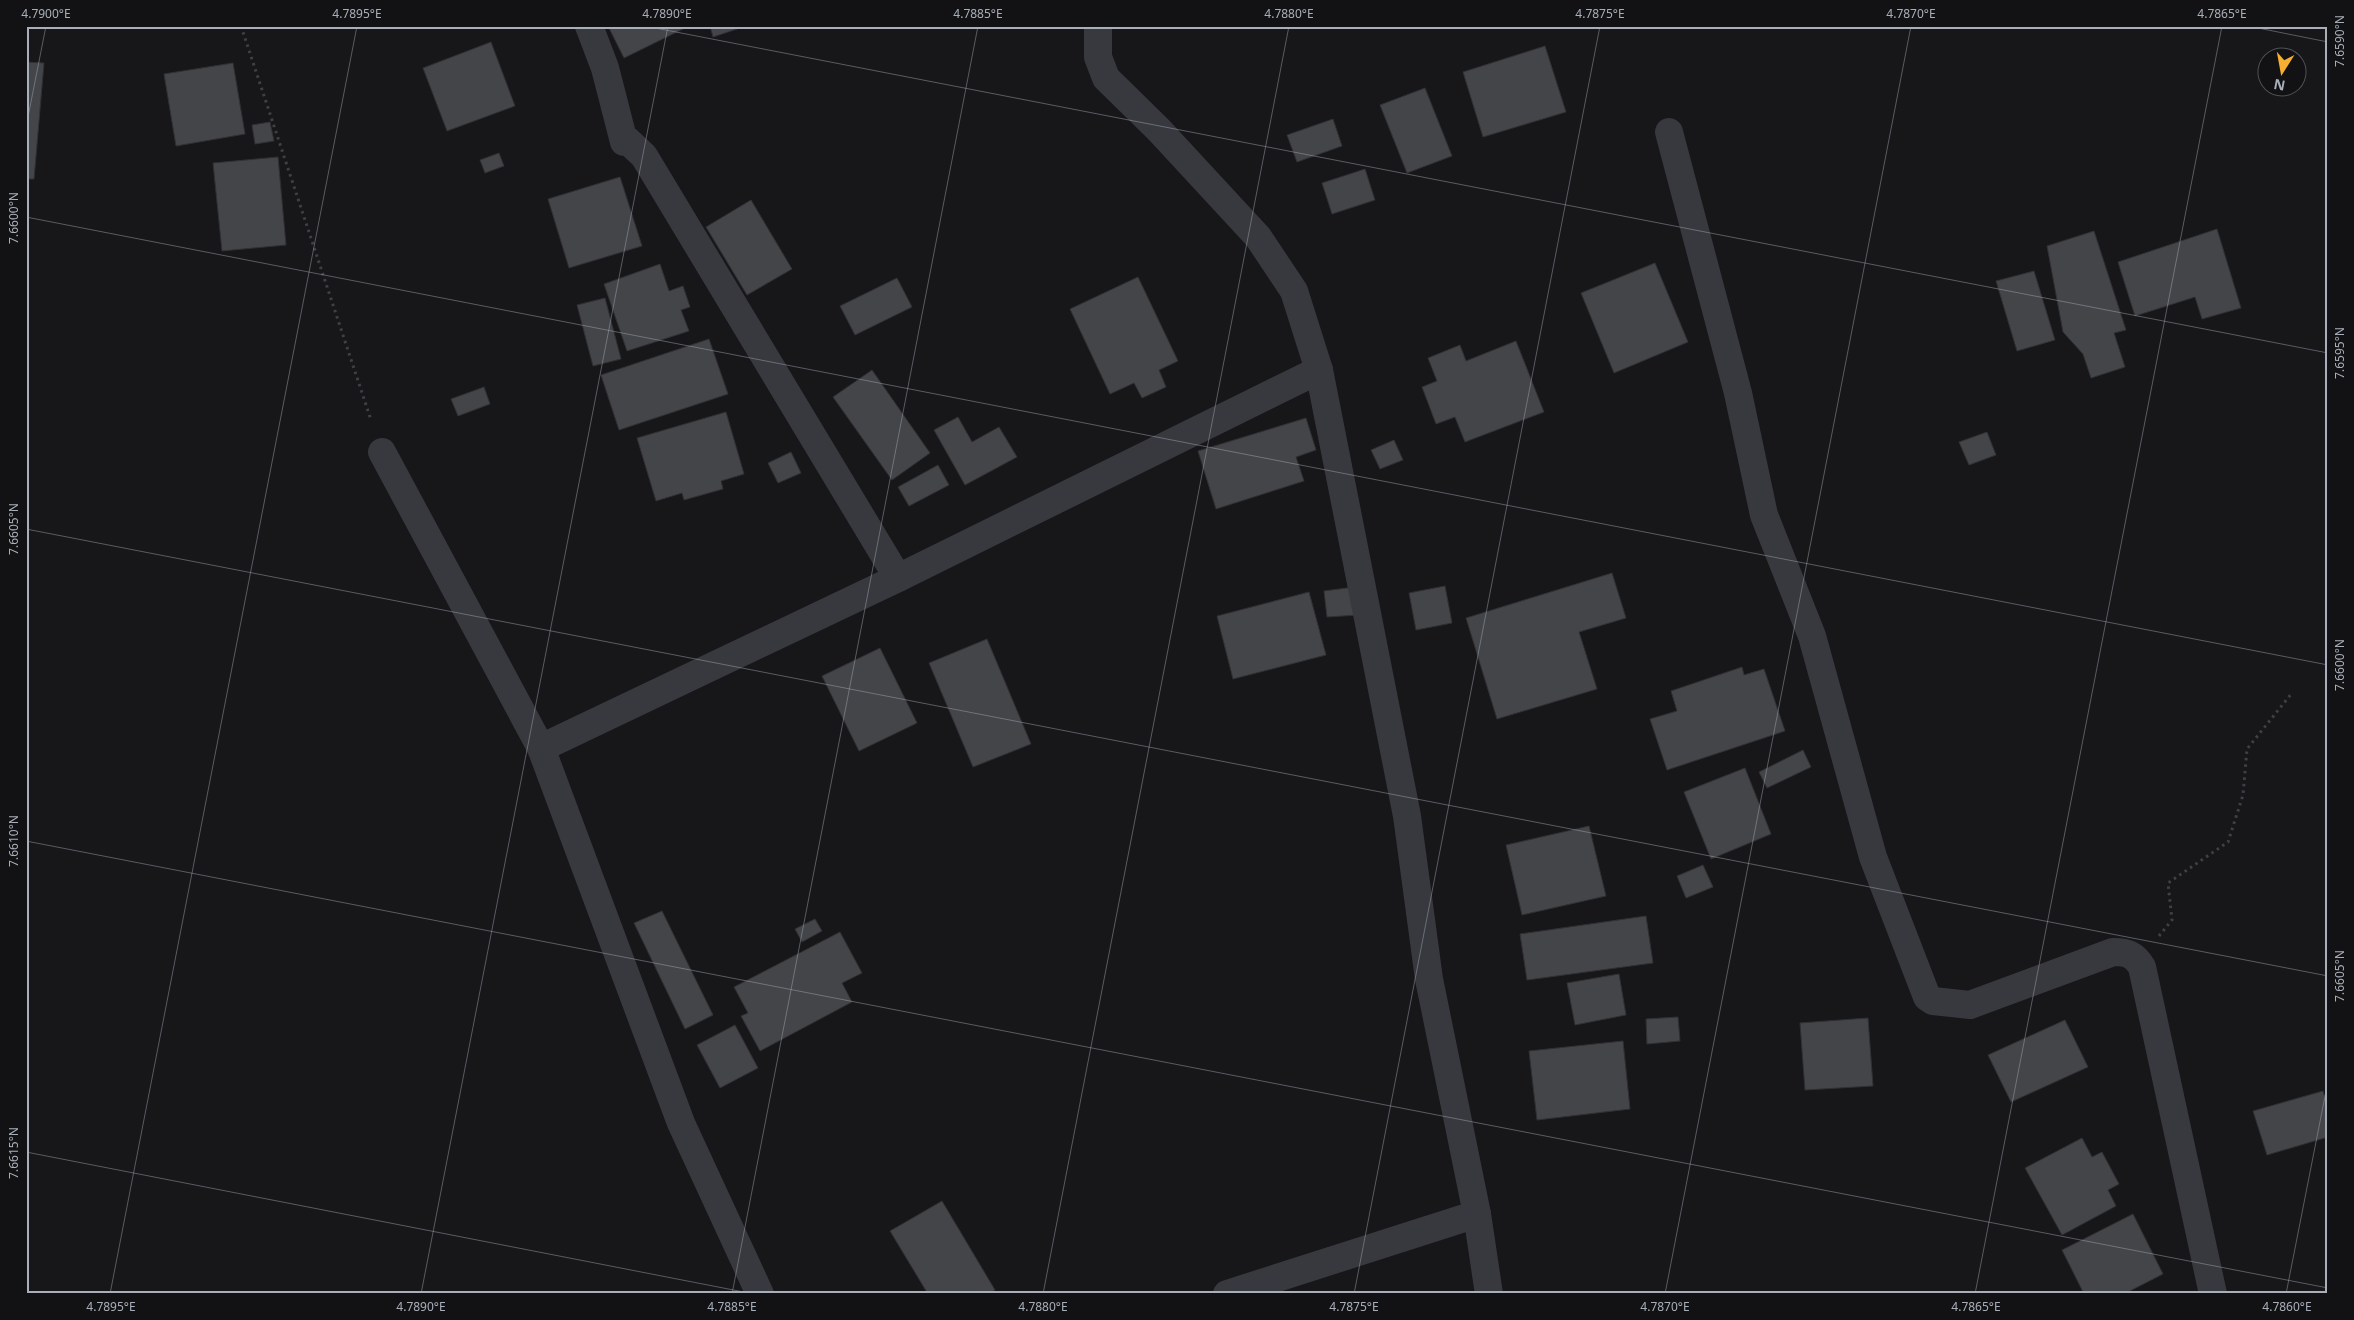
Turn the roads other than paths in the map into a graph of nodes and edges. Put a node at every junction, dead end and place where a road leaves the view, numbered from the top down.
1 (590, 26) edge
2 (1098, 26) edge
3 (1669, 132) dead end
4 (1319, 370) junction
5 (382, 452) road end
6 (898, 578) junction
7 (541, 748) junction
8 (1477, 1214) junction
9 (760, 1294) edge
10 (1227, 1294) edge
11 (1489, 1294) edge
12 (2213, 1294) edge

1 - 6 street
2 - 4 street
3 - 12 street
4 - 6 street
4 - 8 street
5 - 7 street
6 - 7 street
7 - 9 street
8 - 10 street
8 - 11 street

